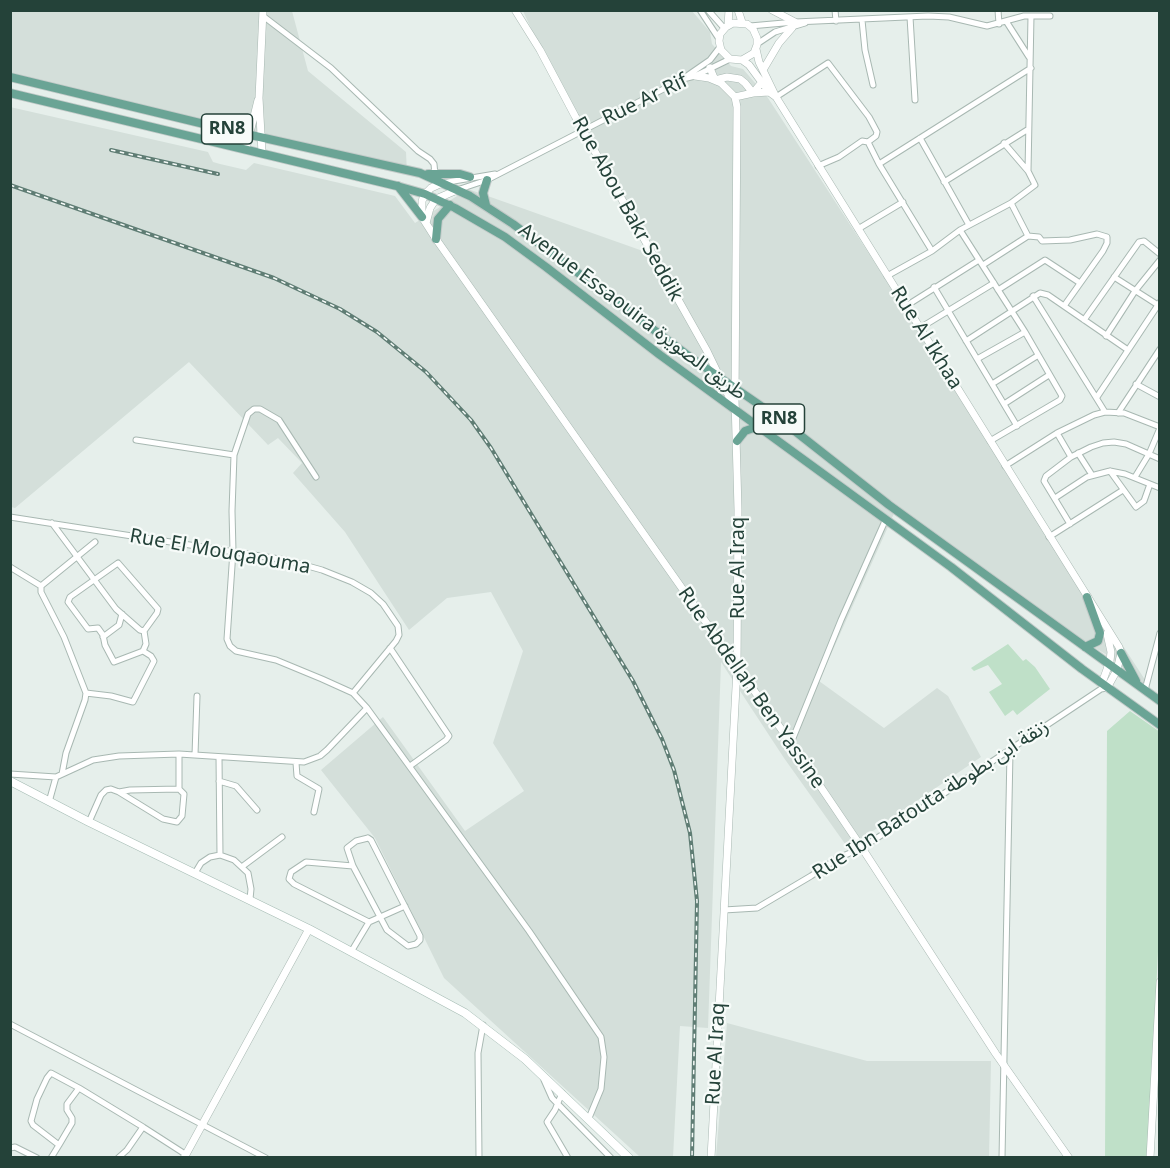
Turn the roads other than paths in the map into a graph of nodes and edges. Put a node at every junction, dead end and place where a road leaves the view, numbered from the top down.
1 (515, 10) edge
2 (700, 10) edge
3 (708, 10) edge
4 (729, 10) edge
5 (738, 10) edge
6 (772, 10) edge
7 (836, 10) edge
8 (998, 10) edge
9 (263, 13) edge
10 (1048, 14) edge
11 (1031, 16) junction
12 (910, 17) junction
13 (862, 20) junction
14 (836, 21) junction
15 (1006, 21) junction
16 (742, 22) junction
17 (999, 24) junction
18 (794, 25) junction
19 (726, 26) junction
20 (750, 26) junction
21 (719, 43) junction
22 (757, 46) junction
23 (730, 58) junction
24 (1030, 58) junction
25 (742, 60) junction
26 (710, 68) junction
27 (1031, 68) junction
28 (763, 70) junction
29 (695, 76) junction
30 (10, 77) edge
31 (683, 80) junction
32 (715, 80) junction
33 (762, 82) junction
34 (873, 85) dead end
35 (769, 92) junction
36 (10, 93) edge
37 (753, 93) junction
38 (735, 97) junction
39 (776, 97) junction
40 (259, 98) junction
41 (915, 100) dead end
42 (1027, 129) junction
43 (584, 131) junction
44 (249, 134) junction
45 (262, 138) junction
46 (920, 138) junction
47 (868, 142) junction
48 (1004, 143) junction
49 (246, 149) junction
50 (262, 153) junction
51 (879, 164) junction
52 (818, 166) junction
53 (1028, 171) junction
54 (420, 173) junction
55 (496, 174) junction
56 (435, 175) junction
57 (470, 177) junction
58 (487, 180) junction
59 (944, 182) junction
60 (442, 183) junction
61 (397, 186) junction
62 (457, 189) junction
63 (425, 194) junction
64 (436, 199) junction
65 (903, 202) junction
66 (1011, 203) junction
67 (486, 205) junction
68 (450, 206) junction
69 (424, 220) junction
70 (969, 225) junction
71 (858, 229) junction
72 (960, 230) junction
73 (1028, 236) junction
74 (436, 239) junction
75 (932, 251) junction
76 (1160, 254) edge
77 (981, 262) junction
78 (1158, 262) edge
79 (887, 276) junction
80 (1114, 277) junction
81 (994, 283) junction
82 (1080, 283) junction
83 (934, 288) junction
84 (998, 290) junction
85 (1135, 291) junction
86 (1033, 296) junction
87 (1159, 304) edge
88 (906, 306) junction
89 (1064, 306) junction
90 (949, 310) junction
91 (1011, 312) junction
92 (1084, 320) junction
93 (920, 328) junction
94 (1024, 332) junction
95 (1106, 336) junction
96 (966, 341) junction
97 (1128, 350) junction
98 (1158, 353) edge
99 (1037, 356) junction
100 (977, 359) junction
101 (1049, 375) junction
102 (720, 378) junction
103 (992, 384) junction
104 (1136, 384) junction
105 (735, 388) junction
106 (1097, 397) junction
107 (1160, 397) edge
108 (1004, 404) junction
109 (735, 409) junction
110 (1105, 412) junction
111 (1118, 413) junction
112 (759, 426) junction
113 (1017, 426) junction
114 (1160, 428) edge
115 (1057, 433) junction
116 (136, 440) dead end
117 (737, 441) junction
118 (990, 441) junction
119 (1078, 453) junction
120 (1149, 454) junction
121 (234, 455) junction
122 (1071, 458) junction
123 (1160, 459) edge
124 (1005, 466) junction
125 (1110, 471) junction
126 (1092, 475) junction
127 (316, 477) dead end
128 (1135, 477) junction
129 (1150, 483) junction
130 (1160, 488) edge
131 (1123, 490) junction
132 (1055, 498) junction
133 (10, 517) edge
134 (885, 521) junction
135 (52, 523) junction
136 (1070, 524) junction
137 (1049, 537) junction
138 (95, 542) dead end
139 (233, 551) junction
140 (77, 557) junction
141 (10, 567) edge
142 (94, 580) junction
143 (41, 586) junction
144 (1087, 597) junction
145 (122, 614) junction
146 (1103, 624) junction
147 (144, 632) junction
148 (1160, 633) edge
149 (104, 637) junction
150 (1085, 647) junction
151 (390, 648) junction
152 (143, 651) junction
153 (1121, 653) junction
154 (737, 668) junction
155 (1113, 668) junction
156 (1103, 687) junction
157 (1141, 687) junction
158 (86, 693) junction
159 (352, 693) junction
160 (197, 696) dead end
161 (1160, 701) edge
162 (367, 708) junction
163 (1160, 725) edge
164 (791, 743) junction
165 (1010, 752) junction
166 (179, 754) junction
167 (195, 755) junction
168 (219, 757) junction
169 (297, 763) junction
170 (410, 766) junction
171 (10, 774) edge
172 (59, 776) junction
173 (10, 781) edge
174 (219, 782) junction
175 (179, 789) junction
176 (119, 792) junction
177 (49, 802) junction
178 (257, 810) dead end
179 (314, 812) dead end
180 (89, 822) junction
181 (282, 837) dead end
182 (862, 848) junction
183 (220, 855) junction
184 (243, 866) junction
185 (353, 866) junction
186 (195, 873) junction
187 (250, 899) junction
188 (405, 906) junction
189 (724, 910) junction
190 (380, 918) junction
191 (369, 922) junction
192 (309, 929) junction
193 (351, 952) junction
194 (1160, 982) edge
195 (1159, 996) edge
196 (10, 1024) edge
197 (483, 1025) junction
198 (1004, 1065) junction
199 (543, 1076) junction
200 (79, 1088) junction
201 (561, 1093) junction
202 (558, 1104) junction
203 (589, 1119) junction
204 (202, 1123) junction
205 (143, 1127) junction
206 (59, 1144) junction
207 (10, 1148) edge
208 (26, 1156) edge
209 (184, 1156) edge
210 (37, 1158) edge
211 (51, 1158) edge
212 (118, 1158) edge
213 (266, 1158) edge
214 (479, 1158) edge
215 (568, 1158) edge
216 (611, 1158) edge
217 (629, 1158) edge
218 (711, 1158) edge
219 (1002, 1158) edge
220 (1069, 1158) edge
221 (1150, 1158) edge

1 - 43 street, Rue Abou Bakr Seddik
2 - 21 street
3 - 19 street
4 - 19 street
5 - 16 street
6 - 18 street
7 - 14 street
8 - 17 street
9 - 40 street
9 - 56 street
10 - 11 street
11 - 15 street
11 - 24 street
12 - 13 street
12 - 17 street
12 - 41 street
13 - 14 street
13 - 34 street
14 - 18 street
15 - 17 street
15 - 24 street
16 - 19 street
16 - 20 street
18 - 20 street
18 - 22 street
18 - 28 street
19 - 21 street
20 - 22 street
21 - 23 street
21 - 31 street
22 - 25 street
22 - 28 street, Rue Al Ikhaa
23 - 25 street
23 - 26 street, Rue Ar Rif
24 - 27 street
25 - 33 street
26 - 29 street, Rue Ar Rif
26 - 32 street
27 - 42 street
27 - 46 street
28 - 39 street, Rue Al Ikhaa
29 - 31 street, Rue Ar Rif
29 - 32 street
30 - 44 main road, RN8
31 - 43 street, Rue Ar Rif
32 - 37 street
32 - 38 street
33 - 35 street
33 - 37 street
35 - 37 street
35 - 39 street
36 - 49 main road, RN8
37 - 38 street
38 - 105 street, Rue Al Iraq
39 - 47 street
39 - 52 street, Rue Al Ikhaa
40 - 44 street
40 - 45 street
42 - 48 street
42 - 53 street
43 - 55 street, Rue Ar Rif
43 - 102 street, Rue Abou Bakr Seddik
44 - 45 main road, RN8
44 - 49 street
45 - 50 street
45 - 54 main road, RN8
46 - 51 street
46 - 59 street
47 - 51 street
47 - 52 street
48 - 53 street
48 - 59 street
49 - 50 main road, RN8
50 - 61 main road, RN8
51 - 65 street
52 - 71 street, Rue Al Ikhaa
53 - 66 street
54 - 56 main road
54 - 60 main road, RN8
55 - 57 street, Rue Ar Rif
55 - 58 street, Rue Ar Rif
56 - 57 main road
57 - 60 street, Rue Ar Rif
58 - 62 street, Rue Ar Rif
58 - 67 main road
59 - 70 street
60 - 62 main road, Avenue Essaouira طريق الصويرة / RN8
60 - 63 street, Rue Ar Rif
61 - 63 main road, RN8
61 - 69 main road
62 - 64 street, Rue Ar Rif
62 - 67 main road, Avenue Essaouira طريق الصويرة / RN8
63 - 64 main road, Avenue Essaouira طريق الصويرة / RN8
63 - 69 street
64 - 68 main road, Avenue Essaouira طريق الصويرة / RN8
64 - 69 street
65 - 71 street
65 - 75 street
66 - 70 street
66 - 73 street
67 - 102 main road, Avenue Essaouira طريق الصويرة / RN8
68 - 74 main road
68 - 109 main road, Avenue Essaouira طريق الصويرة / RN8
69 - 74 street, Rue Abdellah Ben Yassine
70 - 72 street
71 - 79 street, Rue Al Ikhaa
72 - 75 street
72 - 77 street
73 - 77 street
73 - 82 street
74 - 154 street, Rue Abdellah Ben Yassine
75 - 79 street
76 - 80 street
77 - 81 street
77 - 83 street
78 - 85 street
79 - 88 street, Rue Al Ikhaa
80 - 85 street
80 - 92 street
81 - 84 street
81 - 90 street
82 - 84 street
82 - 89 street
83 - 88 street
83 - 90 street
84 - 91 street
85 - 87 street
85 - 95 street
86 - 89 street
86 - 91 street
86 - 106 street
87 - 97 street
88 - 93 street, Rue Al Ikhaa
89 - 92 street
90 - 93 street
90 - 96 street
91 - 94 street
91 - 96 street
92 - 95 street
93 - 118 street, Rue Al Ikhaa
94 - 99 street
94 - 100 street
95 - 97 street
96 - 100 street
97 - 106 street
98 - 104 street
99 - 101 street
99 - 103 street
100 - 103 street
101 - 108 street
101 - 113 street
102 - 105 main road, Avenue Essaouira طريق الصويرة / RN8
102 - 109 street, Rue Abou Bakr Seddik
103 - 108 street
104 - 107 street
104 - 111 street
105 - 109 street, Rue Al Iraq
105 - 150 main road, Avenue Essaouira طريق الصويرة / RN8
106 - 110 street
108 - 113 street
109 - 112 main road, Avenue Essaouira طريق الصويرة / RN8
109 - 117 street, Rue Al Iraq
110 - 111 street
110 - 115 street
111 - 114 street
112 - 117 main road
112 - 134 main road, Avenue Essaouira طريق الصويرة / RN8
113 - 118 street
114 - 120 street
115 - 122 street
115 - 124 street
116 - 121 street
117 - 154 street, Rue Al Iraq
118 - 124 street, Rue Al Ikhaa
119 - 120 street
119 - 122 street
119 - 126 street
120 - 123 street
120 - 128 street
121 - 127 street
121 - 139 street
122 - 132 street
124 - 137 street, Rue Al Ikhaa
125 - 126 street
125 - 128 street
125 - 131 street
126 - 132 street
128 - 129 street
129 - 130 street
129 - 131 street
131 - 136 street
132 - 136 street
133 - 135 street, Rue El Mouqaouma
134 - 156 main road, Avenue Essaouira طريق الصويرة / RN8
134 - 164 street
135 - 139 street, Rue El Mouqaouma
135 - 140 street
136 - 137 street
137 - 144 street, Rue Al Ikhaa
138 - 140 street
139 - 151 street, Rue El Mouqaouma
139 - 159 street
140 - 142 street
140 - 143 street
141 - 143 street
142 - 145 street
142 - 147 street
142 - 149 street
143 - 158 street
144 - 146 street, Rue Al Ikhaa
144 - 150 main road
145 - 147 street
145 - 149 street
146 - 153 street, Rue Al Ikhaa
146 - 155 street, Rue Al Ikhaa
147 - 152 street
148 - 157 street
149 - 152 street
150 - 155 main road, Avenue Essaouira طريق الصويرة / RN8
151 - 159 street, Rue El Mouqaouma
151 - 170 street
152 - 158 street
153 - 155 street
153 - 157 main road
154 - 164 street, Rue Abdellah Ben Yassine
154 - 189 street, Rue Al Iraq
155 - 156 street, Rue Al Ikhaa
155 - 157 main road, Avenue Essaouira طريق الصويرة / RN8
156 - 163 main road, Avenue Essaouira طريق الصويرة / RN8
156 - 165 street, Rue Ibn Batouta زنقة ابن بطوطة
157 - 161 main road, Avenue Essaouira طريق الصويرة / RN8
158 - 172 street
159 - 162 street
160 - 167 street
162 - 169 street
162 - 170 street
164 - 182 street, Rue Abdellah Ben Yassine
165 - 182 street, Rue Ibn Batouta زنقة ابن بطوطة
165 - 198 street
166 - 167 street
166 - 172 street
166 - 175 street
167 - 168 street
168 - 169 street
168 - 174 street
169 - 179 street
170 - 203 street
171 - 172 street
172 - 177 street
173 - 177 main road
174 - 178 street
174 - 183 street
175 - 176 street
175 - 176 street
176 - 180 street
177 - 180 main road
180 - 186 main road
181 - 184 street
182 - 189 street, Rue Ibn Batouta زنقة ابن بطوطة
182 - 198 street, Rue Abdellah Ben Yassine
183 - 184 street
183 - 186 street
184 - 187 street
185 - 188 street
185 - 190 street
185 - 191 street
186 - 187 main road
187 - 192 main road
188 - 190 street
188 - 190 street
189 - 218 street, Rue Al Iraq
190 - 191 street
191 - 193 street
192 - 193 main road
192 - 204 street
193 - 197 main road
194 - 195 street
195 - 221 street
196 - 204 street
197 - 199 main road
197 - 214 street
198 - 219 street
198 - 220 street, Rue Abdellah Ben Yassine
199 - 201 main road
199 - 202 street
200 - 205 street
200 - 206 street
200 - 206 street
201 - 202 street
201 - 203 main road
202 - 215 street
202 - 216 street
203 - 217 main road
204 - 209 street
204 - 213 street
205 - 209 street
205 - 212 street
206 - 211 street
207 - 208 street
208 - 210 street

